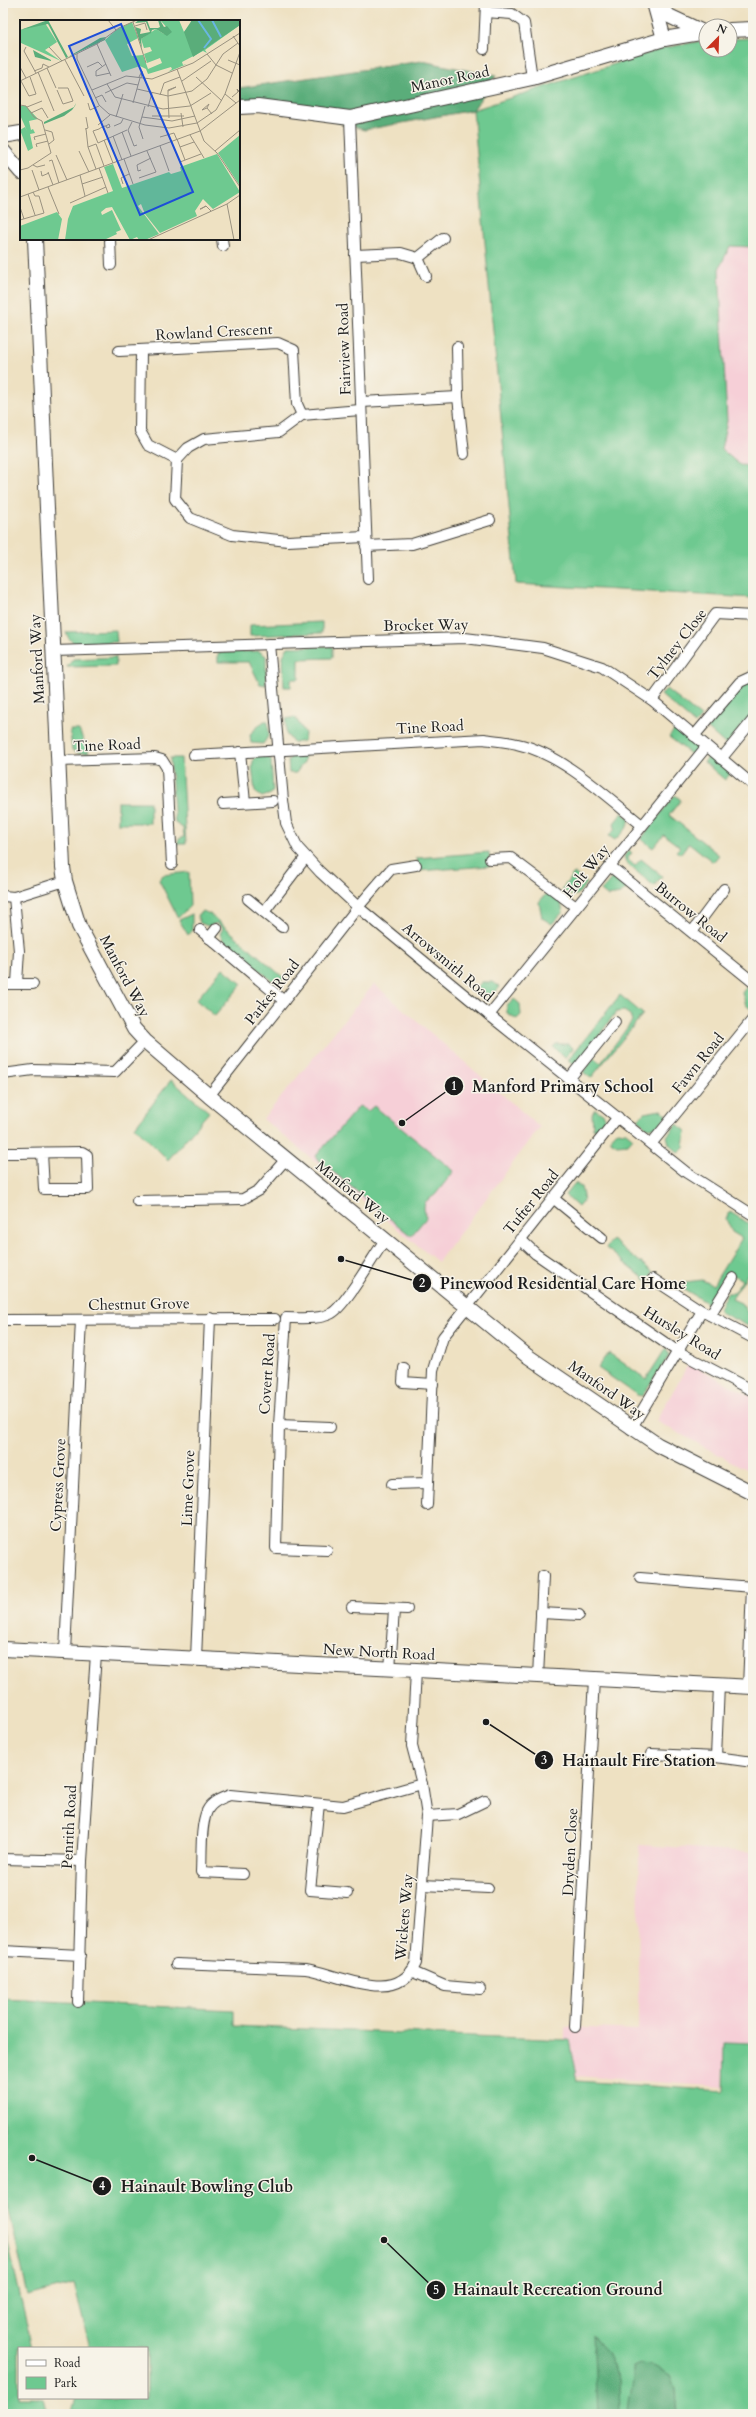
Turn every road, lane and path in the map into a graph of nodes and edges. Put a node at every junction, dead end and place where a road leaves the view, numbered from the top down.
1 (654, 3) edge
2 (658, 3) edge
3 (486, 7) edge
4 (698, 29) edge
5 (753, 29) edge
6 (738, 30) edge
7 (698, 33) edge
8 (664, 39) junction
9 (484, 50) dead end
10 (532, 78) junction
11 (240, 108) edge
12 (350, 118) junction
13 (20, 133) edge
14 (3, 136) edge
15 (3, 151) edge
16 (20, 171) edge
17 (443, 238) dead end
18 (34, 240) edge
19 (110, 240) edge
20 (355, 255) junction
21 (418, 258) junction
22 (111, 265) dead end
23 (426, 276) dead end
24 (457, 346) dead end
25 (119, 351) dead end
26 (141, 351) junction
27 (458, 397) junction
28 (360, 406) junction
29 (302, 415) junction
30 (464, 454) dead end
31 (177, 460) junction
32 (490, 520) dead end
33 (366, 542) junction
34 (368, 578) dead end
35 (753, 616) edge
36 (269, 644) junction
37 (54, 651) junction
38 (753, 676) edge
39 (652, 700) junction
40 (753, 720) edge
41 (694, 736) junction
42 (706, 747) junction
43 (277, 750) junction
44 (240, 752) junction
45 (194, 755) dead end
46 (721, 759) junction
47 (59, 761) junction
48 (753, 785) edge
49 (273, 801) dead end
50 (245, 802) junction
51 (223, 804) dead end
52 (642, 825) junction
53 (306, 857) junction
54 (490, 859) dead end
55 (172, 864) dead end
56 (416, 865) dead end
57 (610, 866) junction
58 (65, 881) junction
59 (724, 889) dead end
60 (3, 896) edge
61 (14, 897) junction
62 (248, 899) dead end
63 (358, 907) junction
64 (576, 907) junction
65 (264, 912) junction
66 (282, 927) dead end
67 (217, 928) dead end
68 (200, 930) dead end
69 (692, 932) junction
70 (209, 938) junction
71 (753, 982) edge
72 (17, 983) junction
73 (3, 984) edge
74 (33, 984) dead end
75 (284, 1001) junction
76 (489, 1015) junction
77 (753, 1018) edge
78 (615, 1022) dead end
79 (145, 1040) junction
80 (3, 1074) edge
81 (570, 1079) junction
82 (209, 1096) junction
83 (618, 1118) junction
84 (651, 1144) junction
85 (42, 1152) junction
86 (3, 1153) edge
87 (286, 1159) junction
88 (553, 1198) junction
89 (137, 1201) dead end
90 (753, 1215) edge
91 (602, 1238) dead end
92 (520, 1239) junction
93 (385, 1240) junction
94 (733, 1278) dead end
95 (653, 1280) dead end
96 (467, 1305) junction
97 (706, 1313) junction
98 (210, 1318) junction
99 (275, 1319) dead end
100 (3, 1320) edge
101 (81, 1320) junction
102 (753, 1338) edge
103 (677, 1351) junction
104 (404, 1368) dead end
105 (433, 1384) junction
106 (753, 1391) edge
107 (279, 1425) junction
108 (330, 1427) dead end
109 (631, 1429) junction
110 (428, 1483) junction
111 (392, 1484) dead end
112 (753, 1493) edge
113 (427, 1505) dead end
114 (327, 1550) dead end
115 (543, 1576) dead end
116 (640, 1578) dead end
117 (752, 1587) edge
118 (352, 1607) dead end
119 (394, 1609) junction
120 (407, 1609) dead end
121 (541, 1614) junction
122 (579, 1615) dead end
123 (3, 1649) edge
124 (65, 1652) junction
125 (96, 1654) junction
126 (196, 1659) junction
127 (390, 1670) junction
128 (416, 1671) junction
129 (538, 1676) junction
130 (594, 1679) junction
131 (719, 1685) junction
132 (751, 1687) edge
133 (652, 1754) dead end
134 (716, 1757) junction
135 (753, 1762) edge
136 (422, 1784) junction
137 (485, 1801) dead end
138 (319, 1804) junction
139 (427, 1816) junction
140 (3, 1859) edge
141 (82, 1860) junction
142 (243, 1874) dead end
143 (422, 1885) junction
144 (488, 1888) dead end
145 (347, 1892) dead end
146 (3, 1951) edge
147 (80, 1955) junction
148 (176, 1964) dead end
149 (412, 1972) junction
150 (480, 1989) dead end
151 (78, 2002) dead end
152 (575, 2027) dead end

1 - 8 street
2 - 4 street
3 - 9 street
3 - 10 street
5 - 6 street
7 - 8 street, Manor Road
8 - 10 street, Manor Road
10 - 12 street, Manor Road
11 - 12 street, Manor Road
12 - 20 street, Fairview Road
13 - 14 street
15 - 16 street
17 - 21 street
18 - 37 street, Manford Way
19 - 22 street
20 - 21 street
20 - 28 street, Fairview Road
21 - 23 street
24 - 27 street
25 - 26 street, Rowland Crescent
26 - 29 street, Rowland Crescent
26 - 31 street, Rowland Crescent
27 - 28 street
27 - 30 street
28 - 29 street
28 - 33 street, Fairview Road
29 - 31 street
31 - 33 street
32 - 33 street
33 - 34 street, Fairview Road
35 - 39 street, Tylney Close
36 - 37 street, Brocket Way
36 - 39 street, Brocket Way
36 - 43 street, Arrowsmith Road
37 - 47 street, Manford Way
38 - 41 street
39 - 41 street, Brocket Way
40 - 46 street
41 - 42 street, Brocket Way
42 - 46 street, Brocket Way
42 - 52 street, Holt Way
43 - 44 street, Tine Road
43 - 52 street, Tine Road
43 - 53 street, Arrowsmith Road
44 - 45 street, Tine Road
44 - 50 street
46 - 48 street, Brocket Way
47 - 55 street, Tine Road
47 - 58 street, Manford Way
49 - 50 street
50 - 51 street
52 - 57 street, Holt Way
53 - 63 street, Arrowsmith Road
53 - 65 street
54 - 64 street
56 - 63 street, Parkes Road
57 - 64 street, Holt Way
57 - 69 street, Burrow Road
58 - 61 street
58 - 79 street, Manford Way
59 - 69 street
60 - 61 street
61 - 72 street
62 - 65 street
63 - 75 street, Parkes Road
63 - 76 street, Arrowsmith Road
64 - 76 street, Holt Way
65 - 66 street
67 - 70 street
68 - 70 street
69 - 71 street, Burrow Road
70 - 75 street
72 - 73 street
72 - 74 street
75 - 82 street, Parkes Road
76 - 81 street, Arrowsmith Road
77 - 84 street, Fawn Road
78 - 81 street
79 - 80 street
79 - 82 street, Manford Way
81 - 83 street, Arrowsmith Road
82 - 87 street, Manford Way
83 - 84 street, Arrowsmith Road
83 - 88 street, Tufter Road
84 - 90 street, Arrowsmith Road
85 - 85 street
85 - 86 street
87 - 89 street
87 - 93 street, Manford Way
88 - 91 street
88 - 92 street, Tufter Road
92 - 96 street, Tufter Road
92 - 103 street, Hursley Road
93 - 96 street, Manford Way
93 - 107 street, Covert Road
94 - 97 street
95 - 97 street
96 - 105 street, Tufter Road
96 - 109 street, Manford Way
97 - 102 street
97 - 103 street
98 - 99 street, Chestnut Grove
98 - 101 street, Chestnut Grove
98 - 126 street, Lime Grove
100 - 101 street, Chestnut Grove
101 - 124 street, Cypress Grove
103 - 106 street, Hursley Road
103 - 109 street
104 - 105 street
105 - 110 street, Tufter Road
107 - 108 street, Covert Road
107 - 114 street, Covert Road
109 - 112 street, Manford Way
110 - 111 street
110 - 113 street, Tufter Road
115 - 121 street
116 - 117 street
117 - 132 street
118 - 119 street
119 - 120 street
119 - 127 street
121 - 122 street
121 - 129 street
123 - 124 street, New North Road
124 - 125 street, New North Road
125 - 126 street, New North Road
125 - 141 street, Penrith Road
126 - 127 street, New North Road
127 - 128 street, New North Road
128 - 129 street, New North Road
128 - 136 street, Wickets Way
129 - 130 street, New North Road
130 - 131 street, New North Road
130 - 152 street, Dryden Close
131 - 132 street, New North Road
131 - 134 street
133 - 134 street
134 - 135 street
136 - 138 street
136 - 139 street, Wickets Way
137 - 139 street
138 - 142 street
138 - 145 street
139 - 143 street, Wickets Way
140 - 141 street
141 - 147 street, Penrith Road
143 - 144 street
143 - 149 street, Wickets Way
146 - 147 street
147 - 151 street, Penrith Road
148 - 149 street, Wickets Way
149 - 150 street

